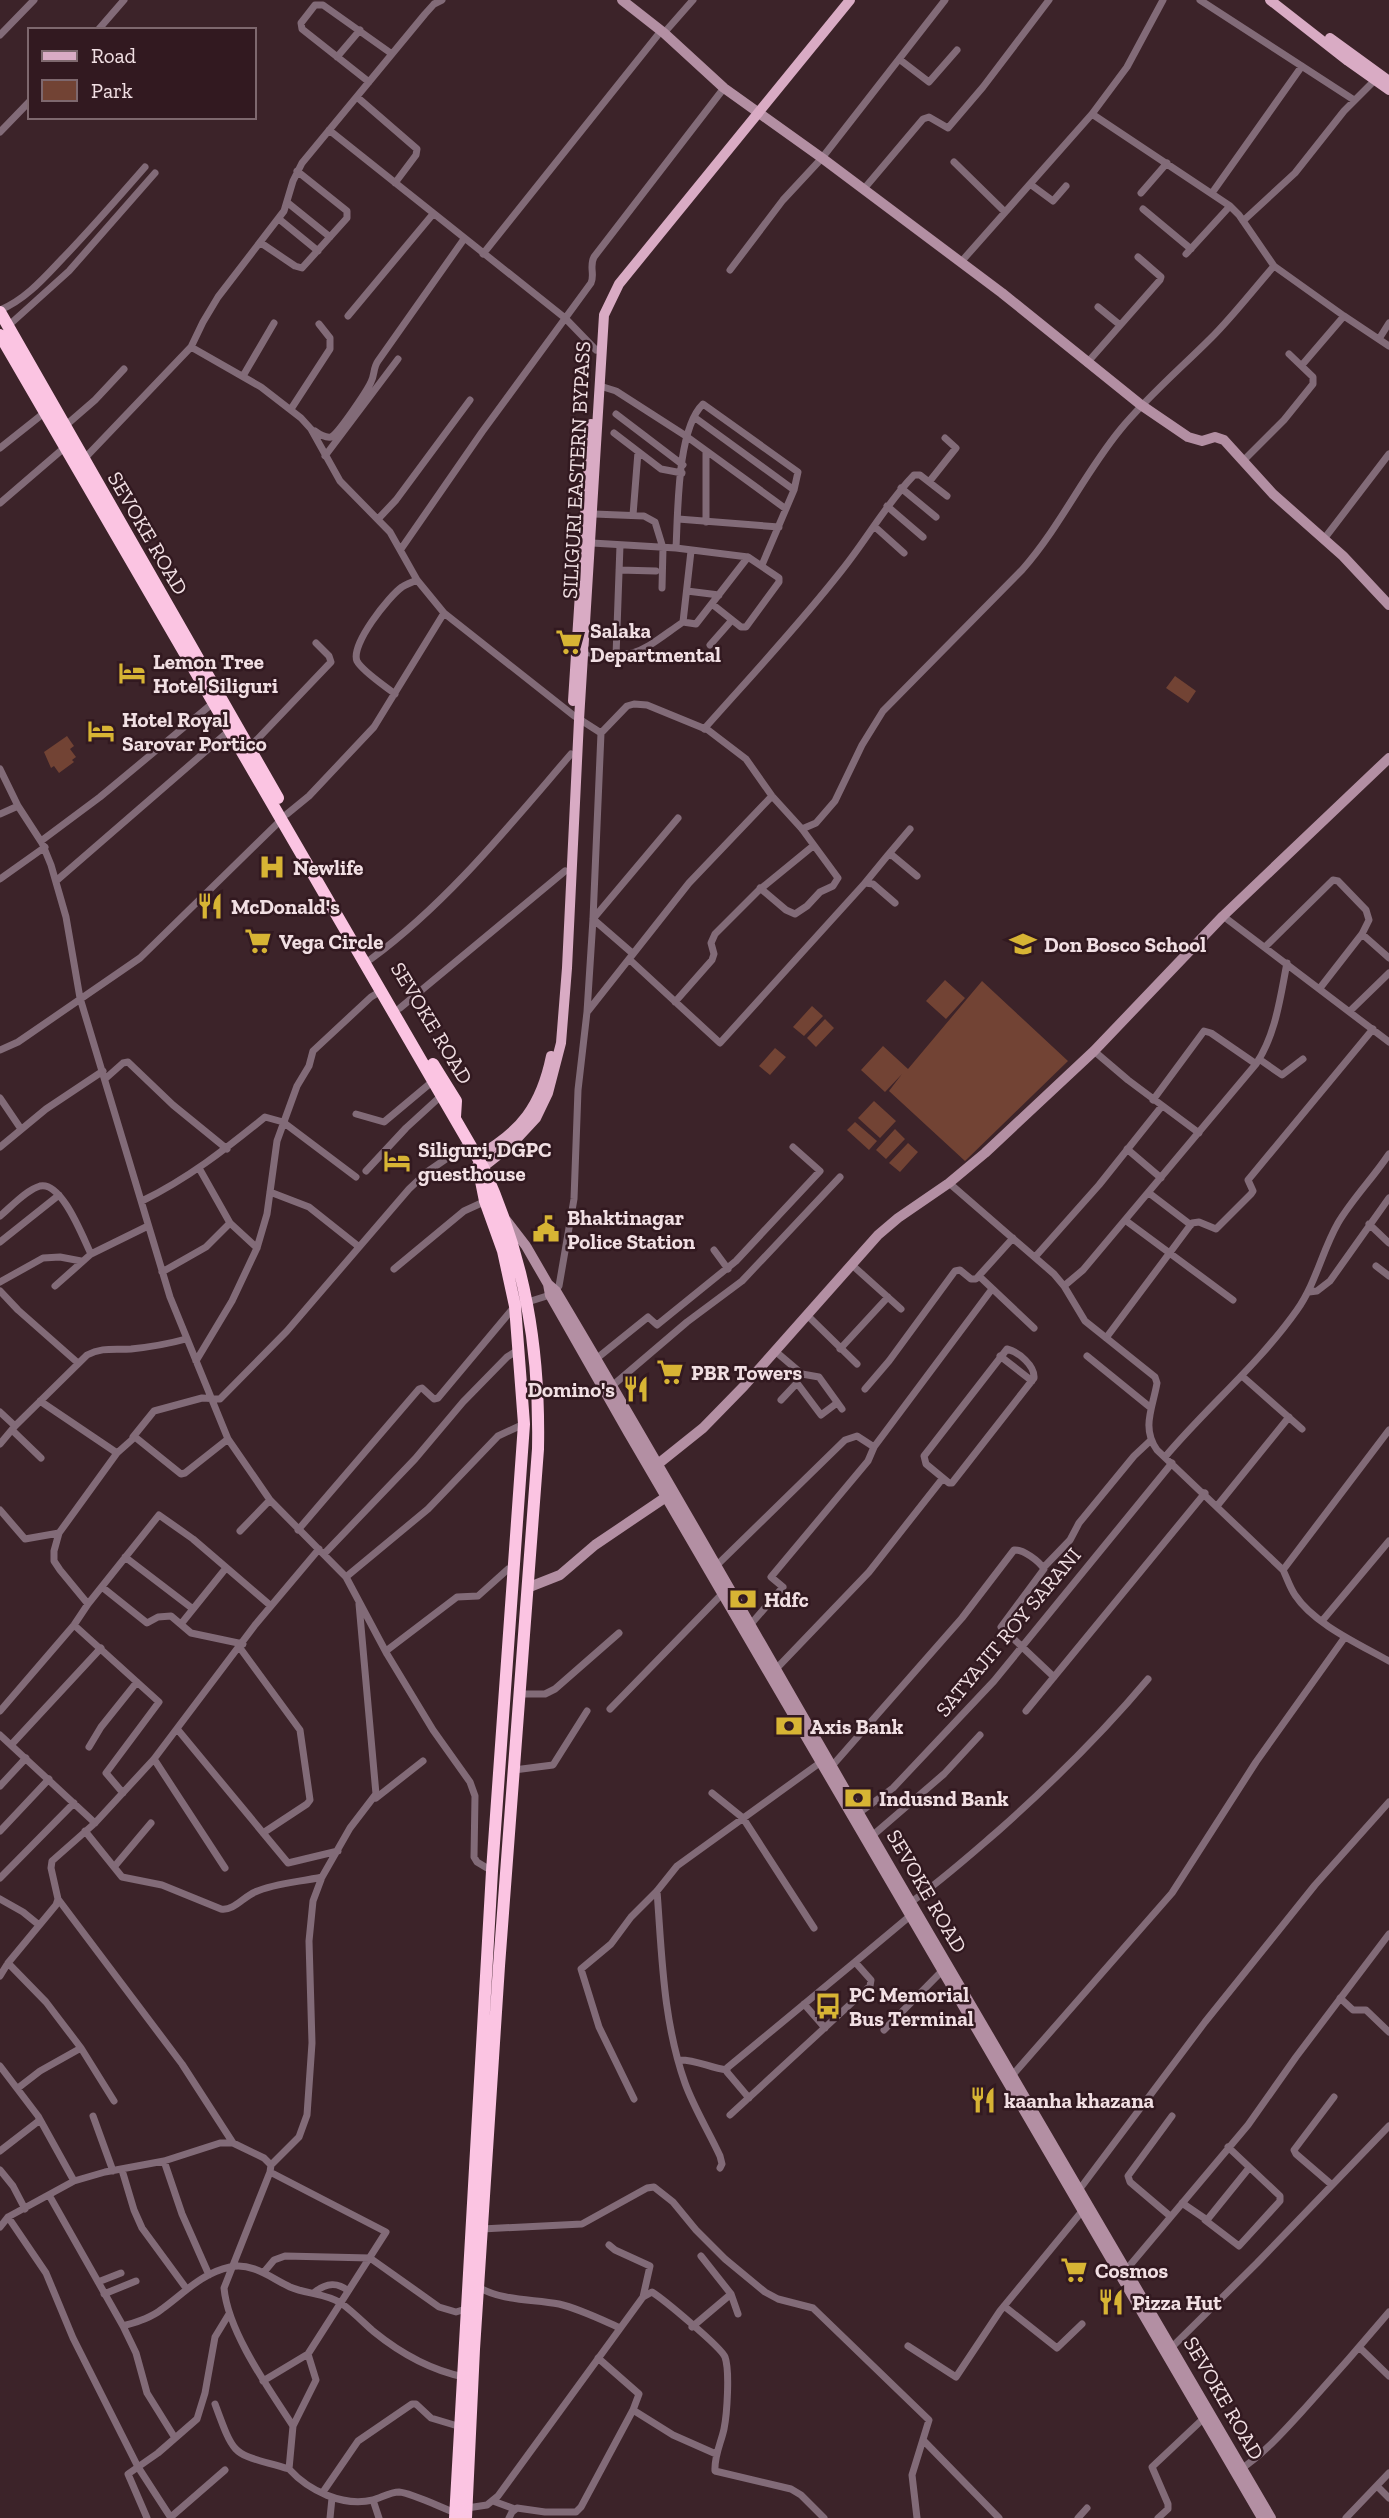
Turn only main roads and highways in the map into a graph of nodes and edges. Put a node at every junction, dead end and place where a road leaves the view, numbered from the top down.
1 (622, 0) edge
2 (842, 0) edge
3 (850, 0) edge
4 (1270, 0) edge
5 (1281, 0) edge
6 (1389, 81) edge
7 (1389, 90) edge
8 (756, 111) junction
9 (0, 311) edge
10 (4, 330) edge
11 (1389, 605) edge
12 (576, 717) junction
13 (1389, 758) edge
14 (284, 817) junction
15 (455, 1117) junction
16 (480, 1161) junction
17 (491, 1200) junction
18 (503, 1217) junction
19 (551, 1290) junction
20 (521, 1304) junction
21 (654, 1467) junction
22 (666, 1497) junction
23 (713, 1568) junction
24 (527, 1588) junction
25 (805, 1726) junction
26 (908, 1909) junction
27 (1010, 2078) junction
28 (1076, 2192) junction
29 (472, 2308) junction
30 (1169, 2350) junction
31 (1239, 2470) junction
32 (461, 2514) edge
33 (1262, 2518) edge
34 (1271, 2518) edge

1 - 8 main road
2 - 8 main road, SILIGURI EASTERN BYPASS
3 - 8 main road, SILIGURI EASTERN BYPASS
4 - 7 main road
5 - 6 main road
8 - 11 main road
8 - 12 main road, SILIGURI EASTERN BYPASS
8 - 12 main road, SILIGURI EASTERN BYPASS
9 - 10 highway, SEVOKE ROAD
10 - 14 highway, SEVOKE ROAD
10 - 14 highway, SEVOKE ROAD
12 - 16 main road, SILIGURI EASTERN BYPASS
12 - 16 main road, SILIGURI EASTERN BYPASS
13 - 21 main road
14 - 15 highway, SEVOKE ROAD
14 - 15 highway, SEVOKE ROAD
15 - 16 highway
16 - 17 highway
17 - 18 highway
17 - 20 highway
18 - 19 main road, SEVOKE ROAD
18 - 20 highway
19 - 21 main road, SEVOKE ROAD
19 - 21 main road, SEVOKE ROAD
20 - 24 highway
20 - 29 highway
21 - 22 main road, SEVOKE ROAD
21 - 23 main road, SEVOKE ROAD
22 - 23 main road, SEVOKE ROAD
22 - 24 main road
23 - 25 main road, SEVOKE ROAD
23 - 25 main road, SEVOKE ROAD
24 - 29 highway
25 - 26 main road, SEVOKE ROAD
25 - 26 main road, SEVOKE ROAD
26 - 27 main road, SEVOKE ROAD
26 - 27 main road, SEVOKE ROAD
27 - 28 main road, SEVOKE ROAD
28 - 30 main road, SEVOKE ROAD
28 - 30 main road, SEVOKE ROAD
29 - 32 highway
29 - 32 highway
30 - 31 main road, SEVOKE ROAD
30 - 31 main road, SEVOKE ROAD
31 - 33 main road, SEVOKE ROAD
31 - 34 main road, SEVOKE ROAD

